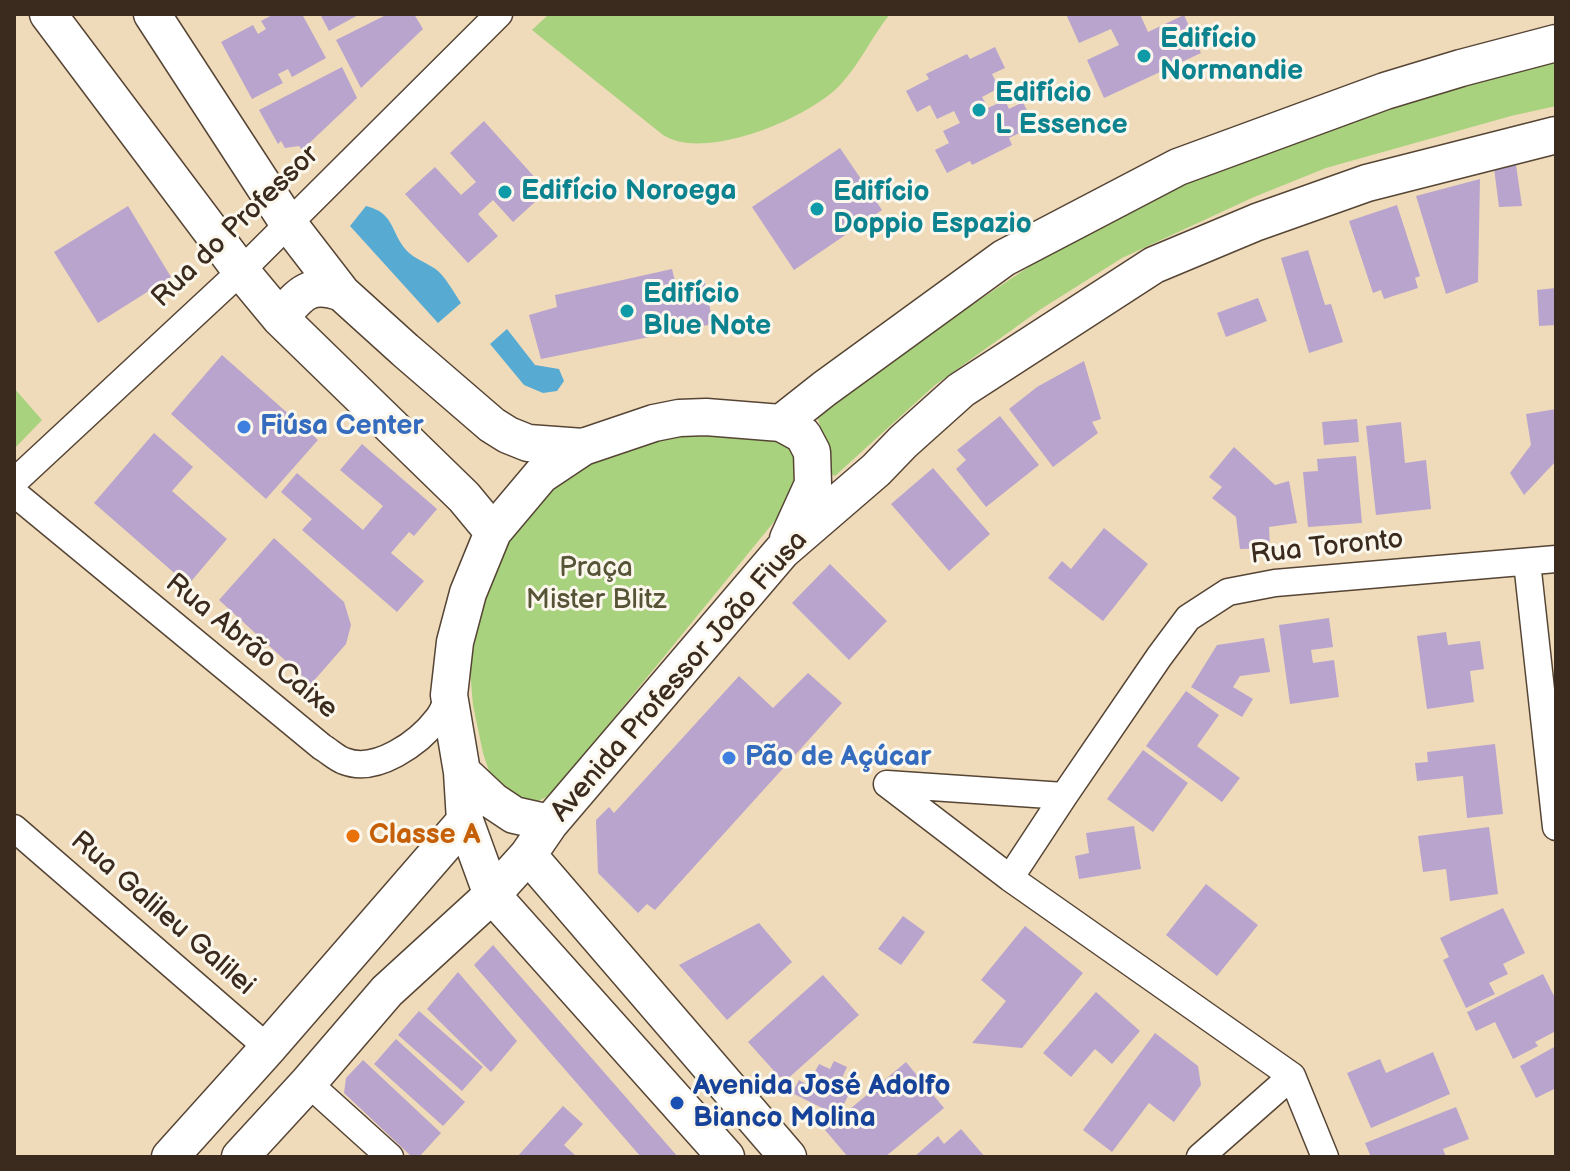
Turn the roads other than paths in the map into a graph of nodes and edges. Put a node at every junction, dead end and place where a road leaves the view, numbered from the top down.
1 (48, 14) edge
2 (152, 14) edge
3 (491, 17) edge
4 (1556, 43) edge
5 (1556, 135) edge
6 (288, 223) junction
7 (241, 271) junction
8 (342, 293) junction
9 (280, 318) junction
10 (781, 423) junction
11 (583, 447) junction
12 (14, 482) edge
13 (14, 493) edge
14 (493, 532) junction
15 (782, 551) junction
16 (1556, 559) edge
17 (1527, 562) junction
18 (449, 695) junction
19 (462, 772) junction
20 (1064, 796) junction
21 (465, 821) junction
22 (550, 823) junction
23 (1556, 827) edge
24 (14, 828) edge
25 (528, 855) junction
26 (1010, 878) junction
27 (492, 895) junction
28 (268, 1048) junction
29 (1292, 1076) junction
30 (308, 1083) junction
31 (170, 1157) edge
32 (240, 1157) edge
33 (390, 1157) edge
34 (726, 1157) edge
35 (788, 1157) edge
36 (1200, 1157) edge
37 (1325, 1157) edge

1 - 7 main road
2 - 6 main road
3 - 6 street, Rua do Professor
4 - 10 main road
5 - 15 main road, Avenida Professor João Fiusa
6 - 7 street, Rua do Professor
6 - 8 main road
7 - 9 main road
7 - 12 street, Rua do Professor
8 - 9 main road
8 - 11 main road
9 - 14 main road
10 - 11 main road
10 - 15 main road
11 - 14 main road
13 - 18 street, Rua Abrão Caixe
14 - 18 main road
15 - 22 main road, Avenida Professor João Fiusa
16 - 17 street, Rua Toronto
17 - 20 street, Rua Toronto
17 - 23 street
18 - 19 main road
19 - 21 main road
19 - 22 main road
20 - 26 street, Rua Toronto
20 - 26 street
21 - 27 main road
21 - 28 main road
22 - 25 main road, Avenida Professor João Fiusa
24 - 28 street, Rua Galileu Galilei
25 - 27 main road, Avenida Professor João Fiusa
25 - 35 main road
26 - 29 street
27 - 30 main road, Avenida Professor João Fiusa
27 - 34 main road
28 - 31 main road
29 - 36 street
29 - 37 street
30 - 32 main road, Avenida Professor João Fiusa
30 - 33 street

